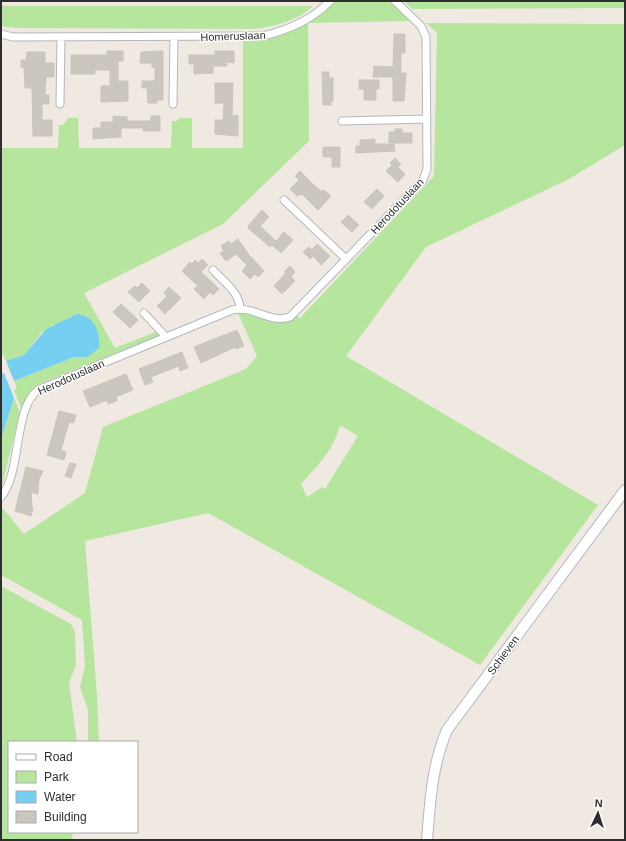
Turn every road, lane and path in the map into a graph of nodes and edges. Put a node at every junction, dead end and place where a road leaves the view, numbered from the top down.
1 (330, 1) edge
2 (395, 1) edge
3 (1, 34) edge
4 (60, 37) junction
5 (174, 37) junction
6 (60, 104) dead end
7 (174, 104) dead end
8 (427, 119) junction
9 (342, 121) dead end
10 (284, 200) dead end
11 (346, 259) junction
12 (212, 270) dead end
13 (240, 308) junction
14 (144, 313) dead end
15 (166, 337) junction
16 (625, 490) edge
17 (1, 497) edge
18 (427, 840) edge

1 - 5 street, Homeruslaan
2 - 8 street, Herodotuslaan
3 - 4 street, Homeruslaan
4 - 5 street, Homeruslaan
4 - 6 street
5 - 7 street
8 - 9 street
8 - 11 street, Herodotuslaan
10 - 11 street
11 - 13 street, Herodotuslaan
12 - 13 street
13 - 15 street, Herodotuslaan
14 - 15 street
15 - 17 street, Herodotuslaan
16 - 18 street, Schieven

